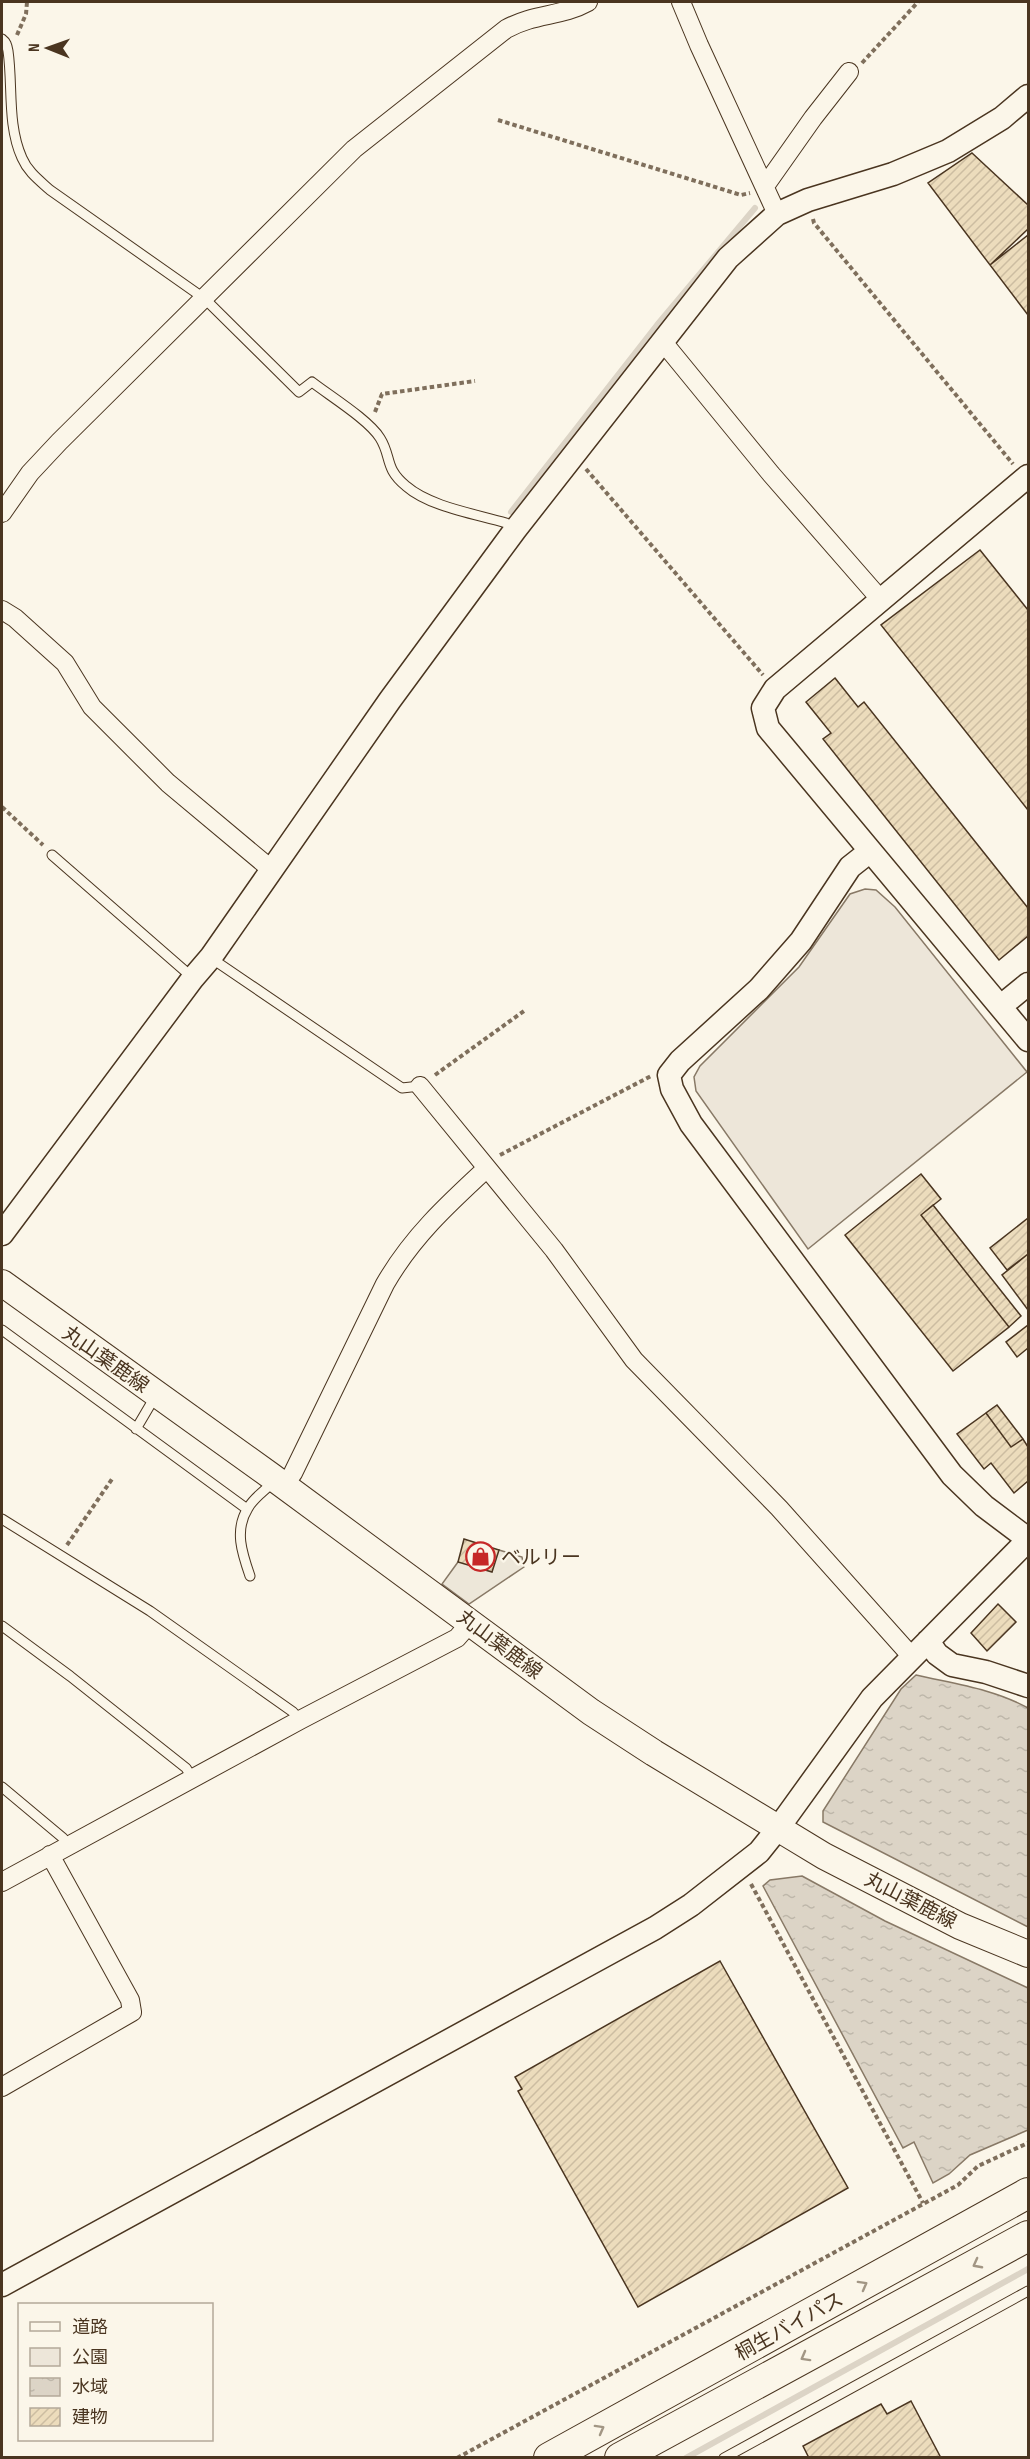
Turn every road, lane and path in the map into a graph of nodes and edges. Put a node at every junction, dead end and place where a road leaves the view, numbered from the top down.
1 (27, 2) edge
2 (588, 2) edge
3 (681, 2) edge
4 (918, 2) edge
5 (4, 41) edge
6 (849, 72) joint
7 (1029, 96) edge
8 (498, 120) dead end
9 (765, 186) junction
10 (808, 200) junction
11 (777, 214) junction
12 (205, 299) junction
13 (663, 342) junction
14 (475, 381) dead end
15 (369, 426) junction
16 (574, 455) junction
17 (1027, 477) edge
18 (2, 513) edge
19 (515, 530) junction
20 (881, 600) junction
21 (2, 610) edge
22 (776, 689) junction
23 (2, 807) edge
24 (869, 852) junction
25 (52, 855) joint
26 (272, 870) junction
27 (211, 957) junction
28 (193, 978) junction
29 (1029, 984) edge
30 (1001, 1006) junction
31 (524, 1011) dead end
32 (1029, 1040) edge
33 (669, 1076) junction
34 (420, 1086) junction
35 (487, 1168) junction
36 (2, 1234) edge
37 (2, 1283) edge
38 (2, 1330) edge
39 (156, 1395) junction
40 (136, 1429) junction
41 (112, 1479) dead end
42 (280, 1482) junction
43 (247, 1509) junction
44 (2, 1519) edge
45 (1029, 1539) edge
46 (60, 1556) junction
47 (250, 1576) dead end
48 (471, 1622) junction
49 (2, 1626) edge
50 (928, 1641) junction
51 (913, 1658) junction
52 (1029, 1686) edge
53 (300, 1720) junction
54 (193, 1779) junction
55 (2, 1787) edge
56 (779, 1827) junction
57 (69, 1846) junction
58 (50, 1855) junction
59 (2, 1882) edge
60 (751, 1884) dead end
61 (1029, 1954) edge
62 (2, 2086) edge
63 (1029, 2143) edge
64 (1029, 2193) edge
65 (923, 2203) junction
66 (1029, 2236) edge
67 (2, 2285) edge
68 (1029, 2291) edge
69 (457, 2457) edge
70 (549, 2457) edge
71 (620, 2457) edge
72 (724, 2457) edge

1 - 5 path
2 - 12 street
3 - 9 street
4 - 6 path
5 - 12 lane
6 - 9 street
7 - 10 street
8 - 9 path
9 - 11 street
10 - 11 street
10 - 17 path
11 - 13 street
12 - 15 lane
12 - 18 street
13 - 16 street
13 - 20 street
14 - 15 path
15 - 19 lane
16 - 19 street
16 - 22 path
17 - 20 street
19 - 26 street
20 - 22 street
21 - 26 street
22 - 24 street
23 - 25 path
24 - 30 street
24 - 33 street
25 - 28 lane
26 - 27 street
27 - 28 street
27 - 34 lane
28 - 36 street
29 - 30 street
30 - 32 street
31 - 34 path
33 - 35 path
33 - 45 street
34 - 35 street
35 - 42 street
35 - 51 street
37 - 39 main road, 丸山葉鹿線
38 - 40 lane
39 - 40 lane
39 - 42 main road, 丸山葉鹿線
40 - 43 lane
41 - 46 path
42 - 43 lane
42 - 48 main road, 丸山葉鹿線
43 - 47 lane
44 - 46 lane
45 - 50 street
46 - 53 lane
48 - 53 street
48 - 56 main road, 丸山葉鹿線
49 - 54 lane
50 - 51 street
50 - 52 street
51 - 56 street
53 - 54 street
54 - 57 street
55 - 57 lane
56 - 61 main road, 丸山葉鹿線
56 - 67 street
57 - 58 street
58 - 59 street
58 - 62 street
60 - 65 path
63 - 65 path
70 -> 64 highway, 桐生バイパス
65 - 69 path
66 -> 71 highway, 桐生バイパス
68 - 72 lane

